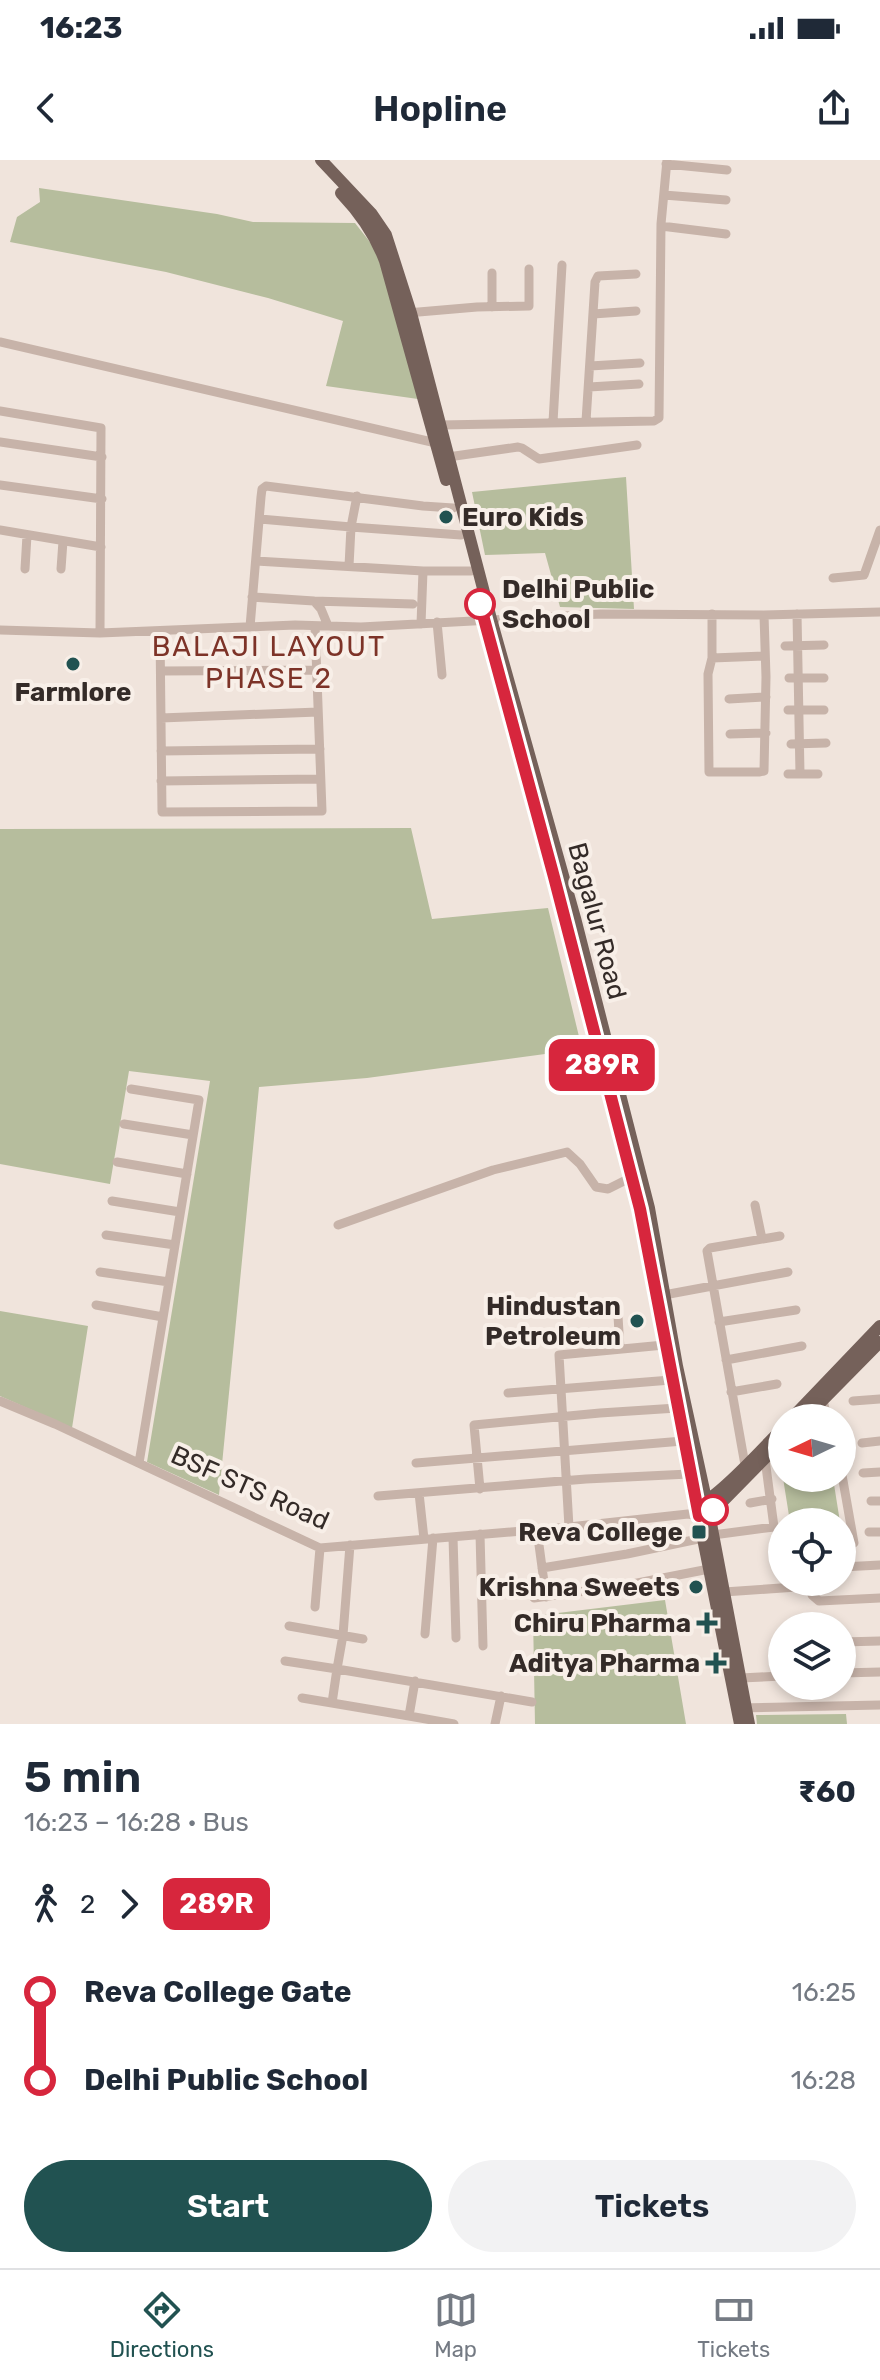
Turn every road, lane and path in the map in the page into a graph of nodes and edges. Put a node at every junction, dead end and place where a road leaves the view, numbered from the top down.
1 (311, 160) edge
2 (321, 160) edge
3 (666, 162) edge
4 (727, 170) dead end
5 (664, 195) junction
6 (726, 200) dead end
7 (661, 226) junction
8 (726, 234) dead end
9 (562, 265) dead end
10 (529, 269) dead end
11 (492, 273) dead end
12 (636, 274) dead end
13 (492, 307) junction
14 (636, 311) dead end
15 (406, 313) junction
16 (593, 314) junction
17 (0, 342) edge
18 (640, 363) dead end
19 (590, 366) junction
20 (639, 384) dead end
21 (589, 387) junction
22 (0, 411) edge
23 (586, 421) junction
24 (553, 422) junction
25 (440, 425) junction
26 (0, 442) edge
27 (440, 442) junction
28 (637, 445) dead end
29 (102, 457) junction
30 (448, 457) junction
31 (0, 485) edge
32 (357, 496) junction
33 (102, 499) junction
34 (453, 508) junction
35 (260, 519) junction
36 (351, 527) junction
37 (0, 530) edge
38 (880, 530) edge
39 (27, 535) junction
40 (461, 535) junction
41 (63, 541) junction
42 (101, 547) junction
43 (256, 561) junction
44 (349, 566) junction
45 (25, 569) dead end
46 (61, 569) dead end
47 (423, 571) junction
48 (471, 571) junction
49 (833, 578) dead end
50 (252, 597) junction
51 (314, 601) junction
52 (413, 604) dead end
53 (880, 612) edge
54 (712, 614) junction
55 (797, 614) junction
56 (764, 615) junction
57 (488, 619) junction
58 (437, 622) junction
59 (421, 624) junction
60 (315, 626) junction
61 (328, 626) junction
62 (250, 627) junction
63 (0, 630) edge
64 (160, 632) junction
65 (100, 633) junction
66 (824, 645) dead end
67 (785, 646) dead end
68 (798, 646) junction
69 (765, 656) junction
70 (712, 658) junction
71 (317, 670) junction
72 (161, 671) junction
73 (442, 675) dead end
74 (794, 678) junction
75 (824, 678) dead end
76 (766, 697) junction
77 (729, 699) dead end
78 (793, 710) junction
79 (824, 710) dead end
80 (318, 712) junction
81 (161, 718) junction
82 (766, 733) junction
83 (730, 734) dead end
84 (826, 743) dead end
85 (795, 744) junction
86 (320, 749) junction
87 (161, 751) junction
88 (788, 774) dead end
89 (800, 774) junction
90 (818, 774) dead end
91 (320, 779) junction
92 (161, 781) junction
93 (559, 876) junction
94 (131, 1089) dead end
95 (124, 1124) dead end
96 (193, 1135) junction
97 (117, 1162) dead end
98 (187, 1174) junction
99 (632, 1177) junction
100 (112, 1201) dead end
101 (755, 1205) dead end
102 (180, 1212) junction
103 (338, 1225) dead end
104 (106, 1235) dead end
105 (780, 1236) dead end
106 (762, 1239) junction
107 (175, 1245) junction
108 (100, 1272) dead end
109 (788, 1272) dead end
110 (169, 1282) junction
111 (712, 1286) junction
112 (664, 1295) junction
113 (96, 1305) dead end
114 (796, 1310) dead end
115 (618, 1316) dead end
116 (163, 1317) junction
117 (719, 1322) junction
118 (880, 1326) edge
119 (880, 1342) edge
120 (664, 1345) junction
121 (802, 1346) dead end
122 (620, 1349) junction
123 (726, 1360) junction
124 (671, 1380) junction
125 (777, 1384) dead end
126 (561, 1389) junction
127 (731, 1392) junction
128 (508, 1393) dead end
129 (880, 1399) edge
130 (823, 1400) junction
131 (0, 1401) edge
132 (853, 1401) dead end
133 (805, 1404) edge
134 (819, 1404) edge
135 (824, 1404) edge
136 (677, 1408) junction
137 (563, 1417) junction
138 (683, 1441) junction
139 (880, 1441) edge
140 (768, 1443) edge
141 (862, 1443) dead end
142 (564, 1450) junction
143 (768, 1456) edge
144 (477, 1457) junction
145 (765, 1459) junction
146 (139, 1463) junction
147 (416, 1463) dead end
148 (745, 1465) junction
149 (880, 1472) edge
150 (863, 1473) dead end
151 (689, 1474) junction
152 (566, 1481) junction
153 (480, 1489) junction
154 (419, 1493) junction
155 (378, 1496) dead end
156 (772, 1499) junction
157 (750, 1503) dead end
158 (700, 1510) junction
159 (569, 1527) junction
160 (537, 1530) junction
161 (480, 1534) junction
162 (708, 1536) junction
163 (453, 1537) junction
164 (428, 1539) junction
165 (350, 1545) junction
166 (320, 1548) junction
167 (880, 1565) edge
168 (856, 1566) edge
169 (542, 1568) junction
170 (709, 1569) junction
171 (768, 1588) edge
172 (724, 1592) junction
173 (813, 1596) edge
174 (546, 1597) junction
175 (534, 1598) dead end
176 (880, 1598) edge
177 (315, 1607) dead end
178 (289, 1626) dead end
179 (425, 1634) dead end
180 (343, 1635) junction
181 (456, 1638) dead end
182 (363, 1639) dead end
183 (880, 1641) edge
184 (856, 1642) edge
185 (483, 1646) dead end
186 (285, 1661) dead end
187 (337, 1669) junction
188 (880, 1672) edge
189 (856, 1673) edge
190 (768, 1677) edge
191 (741, 1678) junction
192 (415, 1681) junction
193 (501, 1696) junction
194 (302, 1698) dead end
195 (532, 1702) dead end
196 (332, 1703) junction
197 (880, 1705) edge
198 (742, 1708) junction
199 (409, 1716) junction
200 (454, 1724) edge
201 (495, 1724) edge
202 (740, 1724) edge
203 (749, 1724) edge

1 - 15 main road, Bagalur Road
2 - 15 main road, Bagalur Road
3 - 4 street
3 - 5 street
5 - 6 street
5 - 7 street
7 - 8 street
7 - 23 street
9 - 24 street
10 - 13 street
11 - 13 street
12 - 16 street
13 - 15 street
14 - 16 street
15 - 25 main road, Bagalur Road
15 - 27 main road, Bagalur Road
16 - 19 street
17 - 27 street
18 - 19 street
19 - 21 street
20 - 21 street
21 - 23 street
22 - 29 street
23 - 24 street
24 - 25 street
25 - 27 main road, Bagalur Road
26 - 29 street
27 - 30 main road, Bagalur Road
27 - 34 main road, Bagalur Road
28 - 30 street
29 - 33 street
30 - 57 main road, Bagalur Road
31 - 33 street
32 - 34 street
32 - 35 street
32 - 36 street
33 - 42 street
34 - 40 main road, Bagalur Road
35 - 36 street
35 - 43 street
36 - 40 street
36 - 44 street
37 - 39 street
38 - 49 street
39 - 41 street
39 - 45 street
40 - 48 main road, Bagalur Road
41 - 42 street
41 - 46 street
42 - 65 street
43 - 44 street
43 - 50 street
44 - 47 street
47 - 48 street
47 - 59 street
48 - 57 main road, Bagalur Road
50 - 51 street
50 - 62 street
51 - 52 street
51 - 61 street
53 - 55 street
54 - 56 street
54 - 57 street
54 - 70 street
55 - 56 street
55 - 68 street
56 - 69 street
57 - 58 street
57 - 93 main road, Bagalur Road
58 - 59 street
58 - 73 street
59 - 61 street
60 - 61 street
60 - 62 street
60 - 71 street
62 - 64 street
63 - 65 street
64 - 65 street
64 - 72 street
66 - 68 street
67 - 68 street
68 - 74 street
69 - 70 street
69 - 76 street
70 - 82 street
71 - 72 street
71 - 80 street
72 - 81 street
74 - 75 street
74 - 78 street
76 - 77 street
76 - 82 street
78 - 79 street
78 - 85 street
80 - 81 street
80 - 86 street
81 - 87 street
82 - 83 street
84 - 85 street
85 - 89 street
86 - 87 street
86 - 91 street
87 - 92 street
88 - 89 street
89 - 90 street
91 - 92 street
91 - 92 street
93 - 99 main road, Bagalur Road
93 - 112 main road, Bagalur Road
94 - 96 street
95 - 96 street
96 - 98 street
97 - 98 street
98 - 102 street
99 - 103 street
99 - 120 main road, Bagalur Road
100 - 102 street
101 - 106 street
102 - 107 street
104 - 107 street
105 - 106 street
106 - 111 street
107 - 110 street
108 - 110 street
109 - 111 street
110 - 116 street
111 - 112 street
111 - 117 street
112 - 158 main road, Bagalur Road
113 - 116 street
114 - 117 street
115 - 122 street
116 - 146 street
117 - 123 street
118 - 133 main road
119 - 130 main road
120 - 122 street
120 - 124 main road, Bagalur Road
121 - 123 street
122 - 126 street
123 - 127 street
124 - 126 street
124 - 136 main road, Bagalur Road
125 - 127 street
126 - 128 street
126 - 137 street
127 - 148 street
129 - 132 street
130 - 134 main road
130 - 135 street
131 - 146 street, BSF STS Road
136 - 137 street
136 - 138 main road, Bagalur Road
137 - 142 street
137 - 144 street
138 - 142 street
138 - 151 main road, Bagalur Road
139 - 141 street
140 - 148 main road
142 - 144 street
142 - 152 street
143 - 145 main road
144 - 147 street
144 - 153 street
145 - 156 street
145 - 158 main road
146 - 166 street, BSF STS Road
148 - 158 main road
149 - 150 street
151 - 152 street
151 - 158 main road, Bagalur Road
152 - 153 street
152 - 159 street
153 - 154 street
154 - 155 street
154 - 164 street
156 - 157 street
156 - 162 street
158 - 159 street, BSF STS Road
158 - 162 main road, Bagalur Road
159 - 160 street, BSF STS Road
160 - 161 street, BSF STS Road
160 - 169 street
161 - 163 street, BSF STS Road
161 - 185 street
162 - 169 street
162 - 170 main road, Bagalur Road
162 - 172 main road, Bagalur Road
163 - 164 street, BSF STS Road
163 - 181 street
164 - 165 street, BSF STS Road
164 - 179 street
165 - 166 street, BSF STS Road
165 - 180 street
166 - 177 street
167 - 168 street
169 - 174 street
170 - 174 street
170 - 198 main road, Bagalur Road
171 - 172 street
172 - 191 main road, Bagalur Road
173 - 176 street
174 - 175 street
178 - 180 street
180 - 182 street
180 - 187 street
183 - 184 street
186 - 187 street
187 - 192 street
187 - 196 street
188 - 189 street
190 - 191 street
191 - 198 main road, Bagalur Road
192 - 193 street
192 - 199 street
193 - 195 street
193 - 201 street
194 - 196 street
196 - 199 street
197 - 198 street
198 - 202 main road, Bagalur Road
198 - 203 main road, Bagalur Road
199 - 200 street

